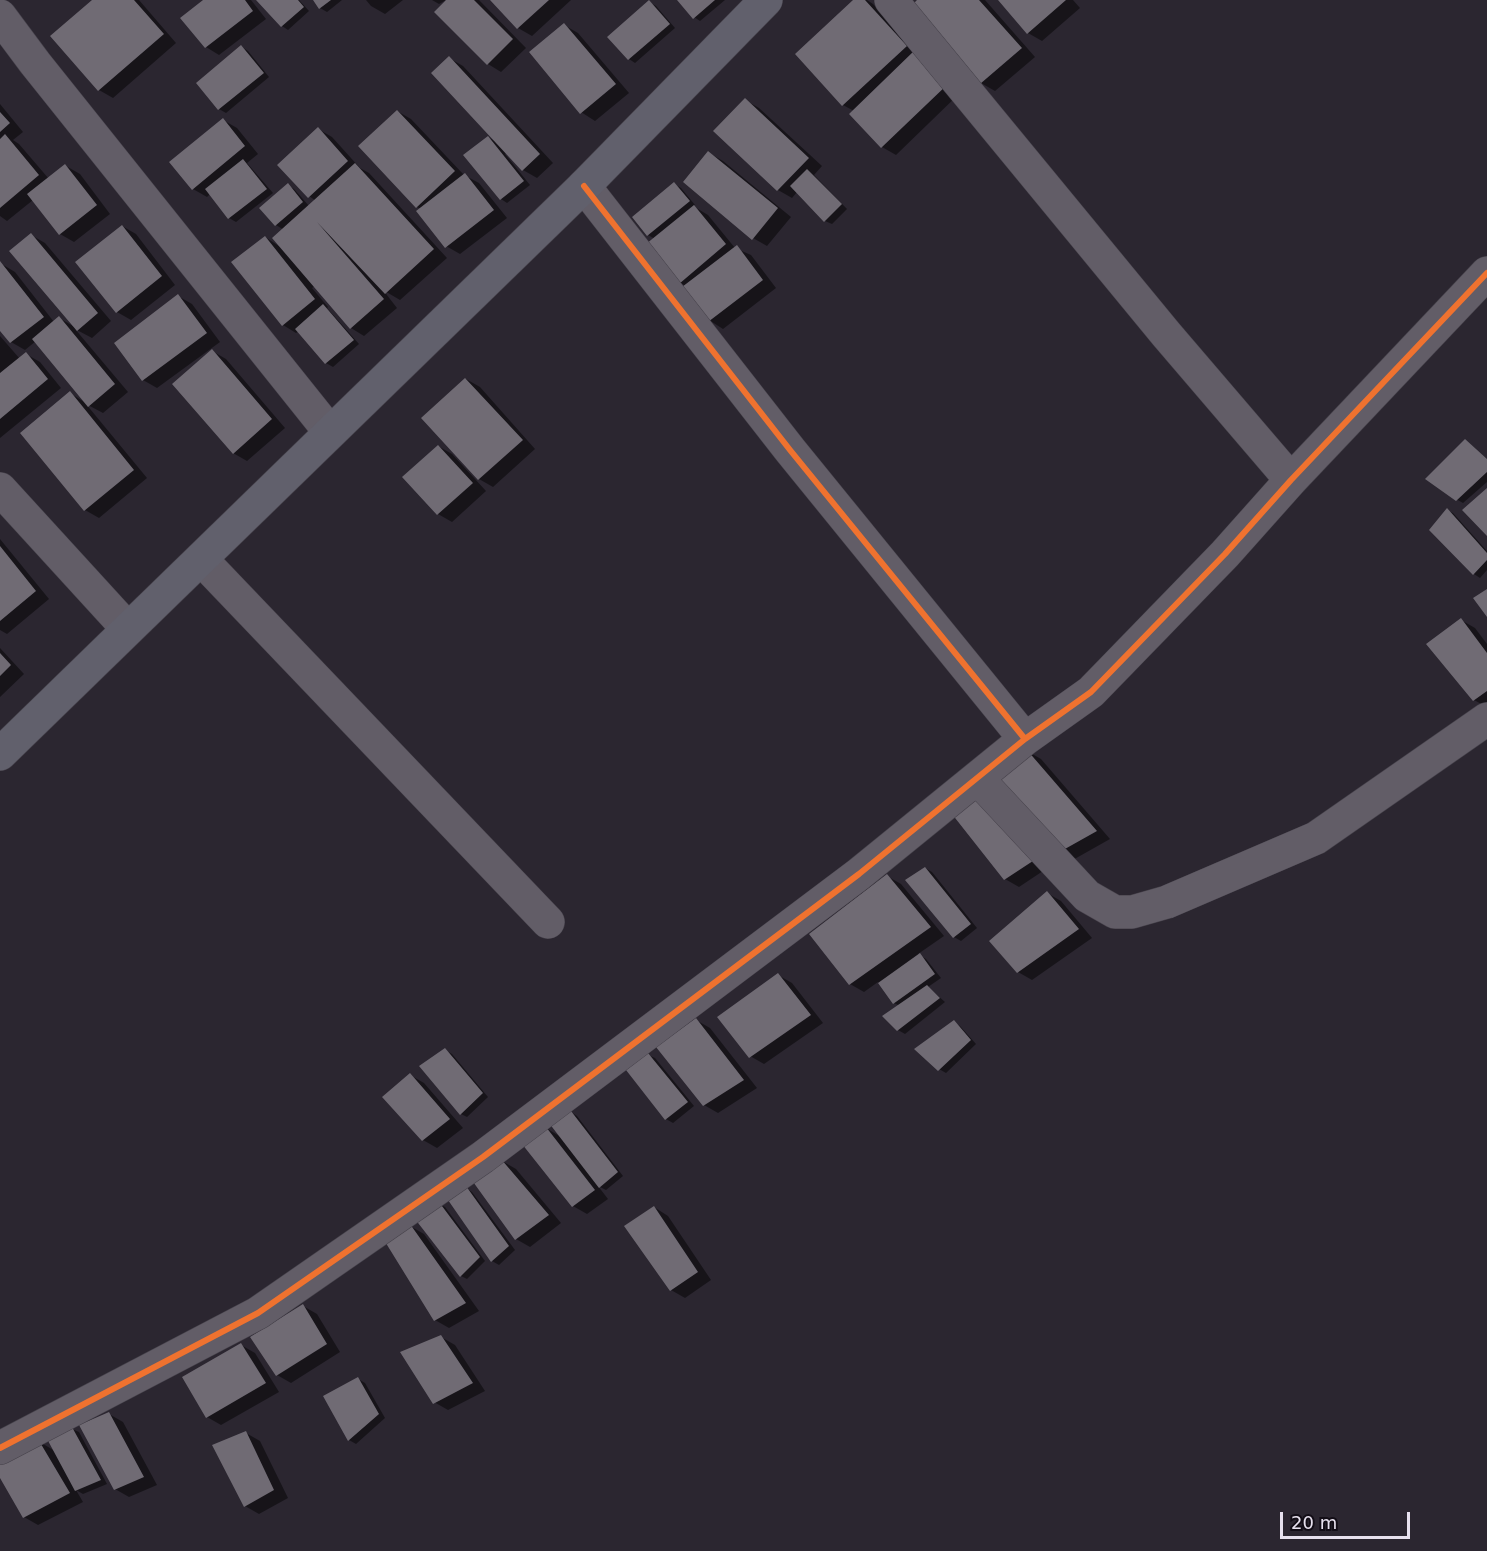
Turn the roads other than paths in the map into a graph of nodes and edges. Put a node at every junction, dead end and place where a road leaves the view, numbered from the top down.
1 (766, 0) edge
2 (891, 0) edge
3 (0, 16) edge
4 (584, 186) junction
5 (1487, 273) edge
6 (330, 432) junction
7 (1291, 480) junction
8 (0, 489) edge
9 (201, 559) junction
10 (128, 629) junction
11 (1487, 719) edge
12 (1025, 739) junction
13 (0, 754) edge
14 (977, 778) junction
15 (548, 922) dead end
16 (0, 1448) edge

1 - 4 highway
2 - 7 street
3 - 6 street
4 - 6 highway
4 - 12 street
5 - 7 street
6 - 9 highway
7 - 12 street
8 - 10 street
9 - 10 highway
9 - 15 street
10 - 13 highway
11 - 14 street
12 - 14 street
14 - 16 street

